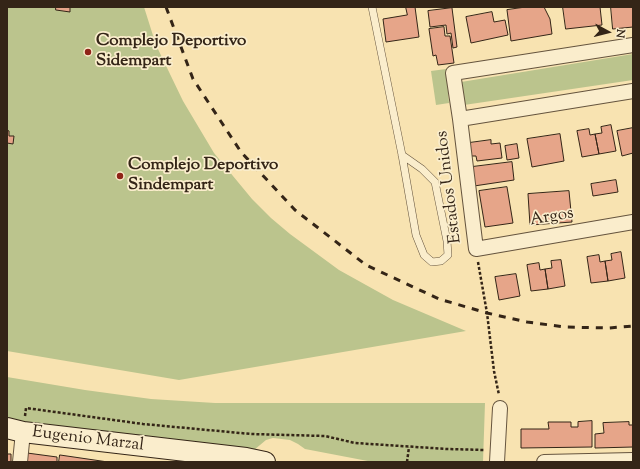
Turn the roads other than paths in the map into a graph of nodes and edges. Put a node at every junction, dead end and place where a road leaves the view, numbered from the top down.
1 (372, 7) edge
2 (633, 45) edge
3 (633, 91) edge
4 (460, 119) junction
5 (402, 155) junction
6 (633, 222) edge
7 (476, 249) joint
8 (500, 408) road end
9 (15, 430) edge
10 (497, 456) edge
11 (633, 460) edge
12 (20, 462) edge
13 (265, 462) edge
14 (544, 462) edge

1 - 5 lane
2 - 4 street, Estados Unidos
3 - 4 street
4 - 7 street, Estados Unidos
5 - 5 lane
6 - 7 street, Argos
8 - 10 street
9 - 12 street
9 - 13 main road, Eugenio Marzal
11 - 14 street

